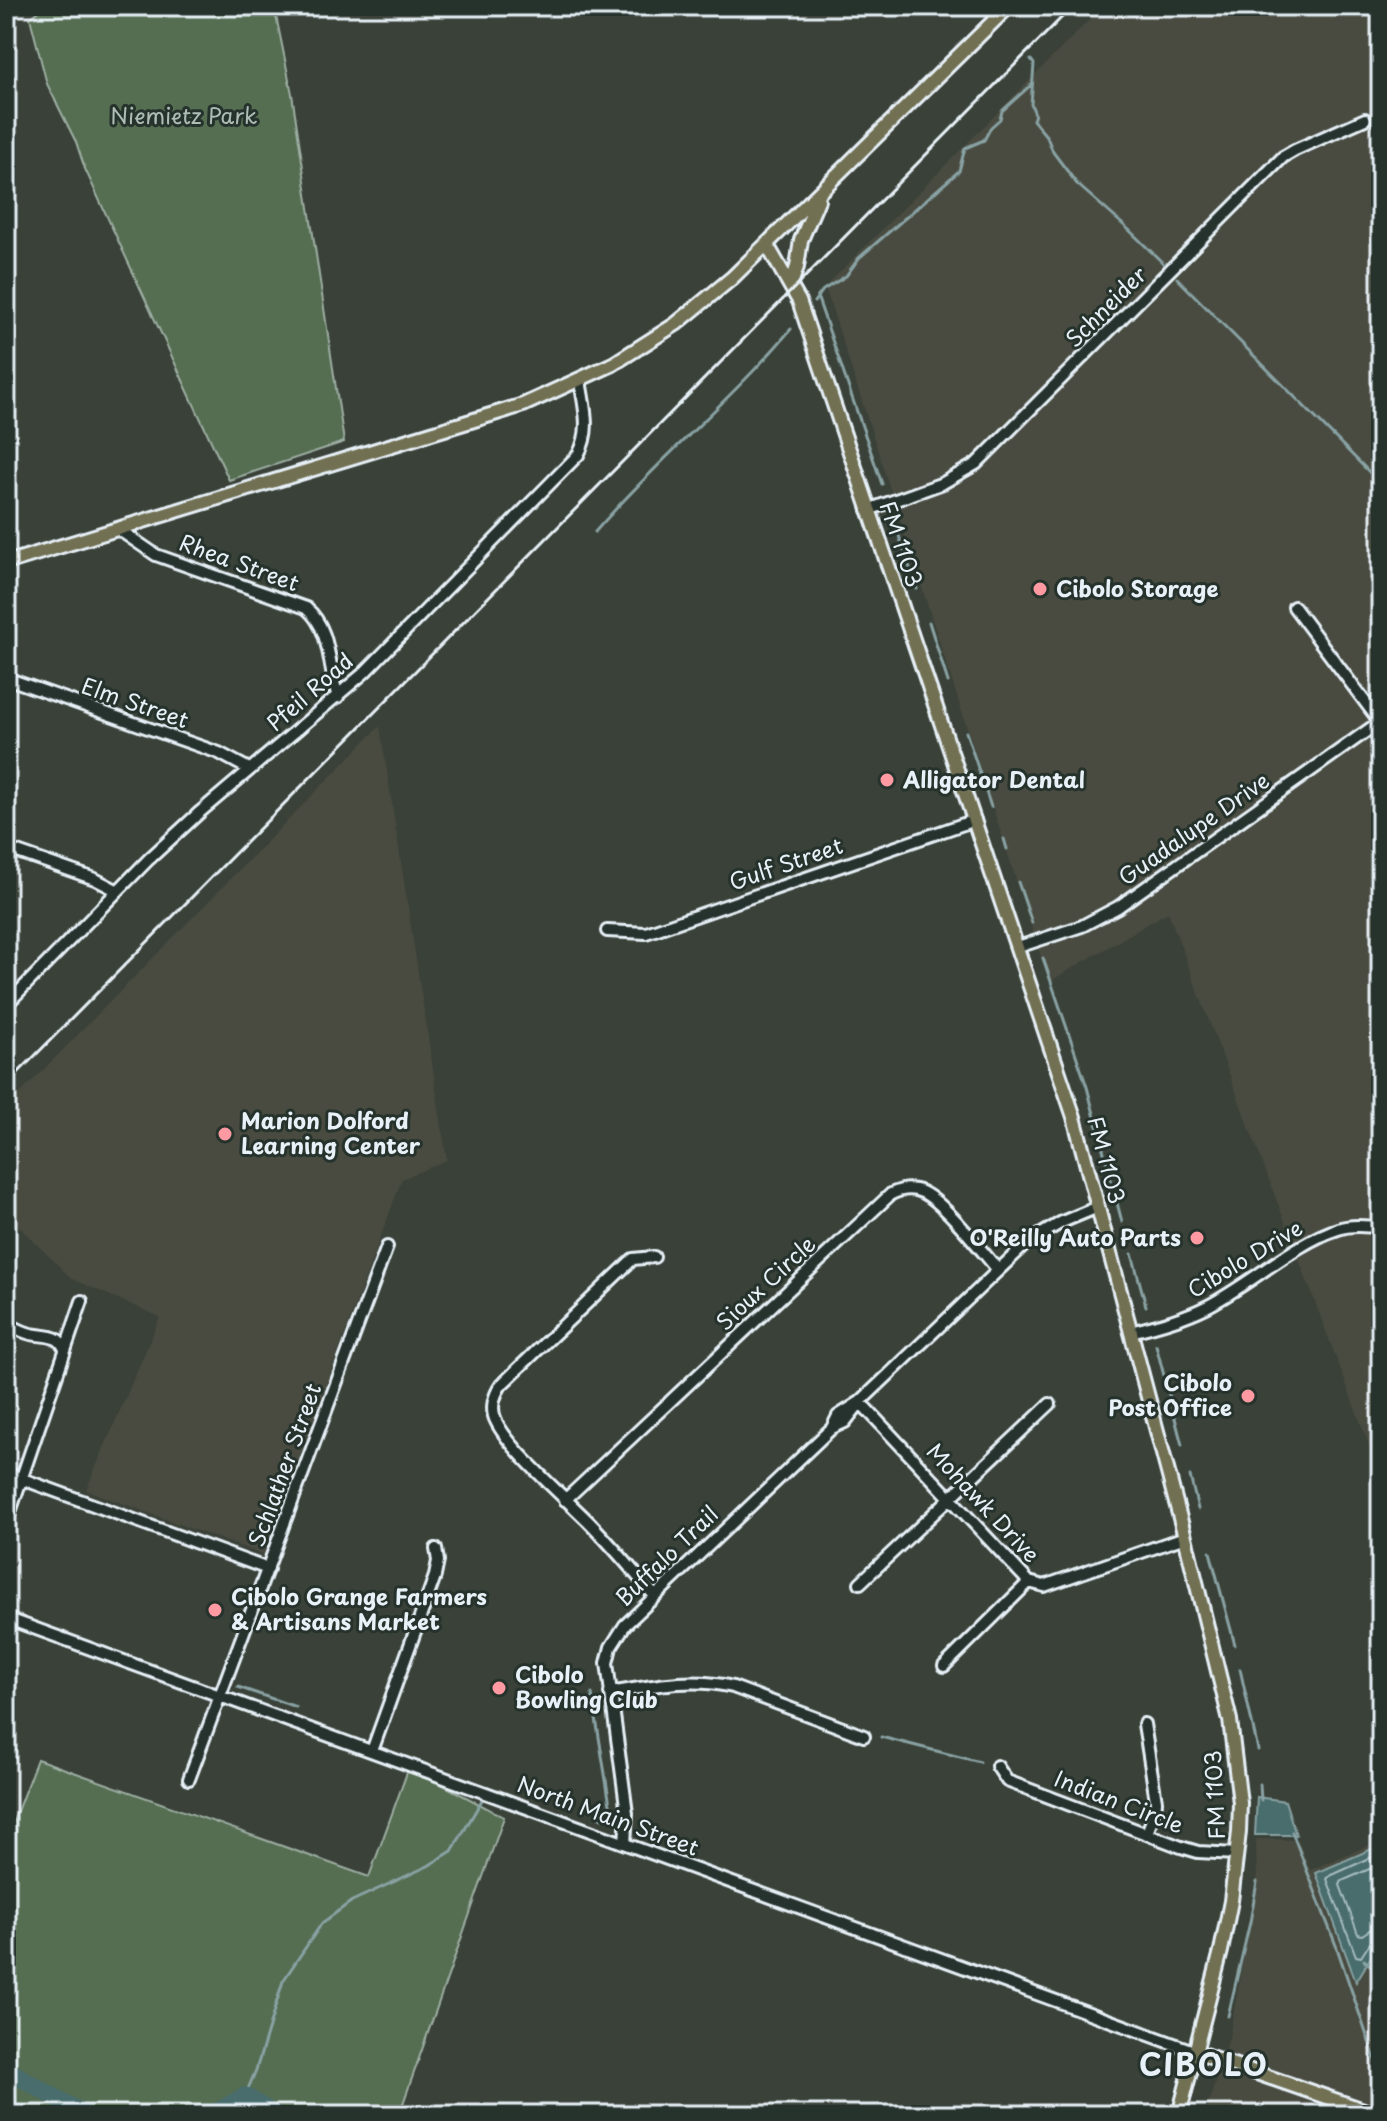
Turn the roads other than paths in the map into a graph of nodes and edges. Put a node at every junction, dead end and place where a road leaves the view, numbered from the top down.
1 (1009, 6) edge
2 (1365, 119) dead end
3 (825, 188) junction
4 (767, 245) junction
5 (791, 284) junction
6 (580, 380) junction
7 (868, 510) junction
8 (118, 529) junction
9 (6, 563) edge
10 (1294, 607) dead end
11 (6, 678) edge
12 (338, 697) junction
13 (1380, 722) edge
14 (249, 769) junction
15 (975, 820) junction
16 (6, 848) edge
17 (118, 891) junction
18 (607, 931) dead end
19 (1018, 947) junction
20 (6, 1005) edge
21 (1098, 1207) junction
22 (1381, 1228) edge
23 (387, 1247) dead end
24 (654, 1257) dead end
25 (998, 1270) junction
26 (82, 1301) dead end
27 (6, 1323) edge
28 (1130, 1332) junction
29 (65, 1350) junction
30 (860, 1402) junction
31 (1050, 1404) dead end
32 (6, 1473) edge
33 (22, 1478) junction
34 (950, 1497) junction
35 (565, 1500) junction
36 (6, 1524) edge
37 (1185, 1537) junction
38 (436, 1549) dead end
39 (268, 1569) junction
40 (1029, 1582) junction
41 (860, 1583) dead end
42 (654, 1595) junction
43 (6, 1618) edge
44 (944, 1666) dead end
45 (610, 1693) junction
46 (220, 1696) junction
47 (1144, 1724) dead end
48 (864, 1736) dead end
49 (372, 1751) junction
50 (997, 1766) dead end
51 (189, 1779) dead end
52 (1147, 1833) junction
53 (625, 1843) junction
54 (1237, 1854) junction
55 (1196, 2052) junction
56 (1179, 2115) edge
57 (1378, 2115) edge

1 - 3 main road
2 - 7 street, Schneider
3 - 4 main road
3 - 5 main road
4 - 5 main road, FM 1103 / FM 1103
4 - 6 main road
5 - 7 main road, FM 1103 / FM 1103
6 - 8 main road
6 - 12 street, Pfeil Road
7 - 15 main road, FM 1103 / FM 1103
8 - 9 main road
8 - 12 street, Rhea Street
10 - 13 street
11 - 14 street, Elm Street
12 - 14 street, Pfeil Road
13 - 19 street, Guadalupe Drive
14 - 17 street, Pfeil Road
15 - 18 street, Gulf Street
15 - 19 main road, FM 1103 / FM 1103
16 - 17 street
17 - 20 street, Pfeil Road
19 - 21 main road, FM 1103 / FM 1103
21 - 25 street, Buffalo Trail
21 - 28 main road, FM 1103 / FM 1103
22 - 28 street, Cibolo Drive
23 - 39 street, Schlather Street
24 - 35 street
25 - 30 street, Buffalo Trail
25 - 35 street, Sioux Circle
26 - 29 street
27 - 29 street
28 - 37 main road, FM 1103 / FM 1103
29 - 33 street
30 - 34 street, Mohawk Drive
30 - 42 street, Buffalo Trail
31 - 34 street
32 - 33 street
33 - 36 street
33 - 39 street
34 - 40 street, Mohawk Drive
34 - 41 street
35 - 42 street
37 - 40 street, Mohawk Drive
37 - 54 main road, FM 1103 / FM 1103
38 - 49 street
39 - 46 street, Schlather Street
40 - 44 street
42 - 45 street, Buffalo Trail
43 - 46 street, North Main Street
45 - 48 street
45 - 53 street, Buffalo Trail
46 - 49 street, North Main Street
46 - 51 street, Schlather Street
47 - 52 street
49 - 53 street, North Main Street
50 - 52 street, Indian Circle
52 - 54 street, Indian Circle
53 - 55 street, North Main Street
54 - 55 main road, FM 1103 / FM 1103
55 - 56 main road, FM 1103 / FM 1103
55 - 57 main road

